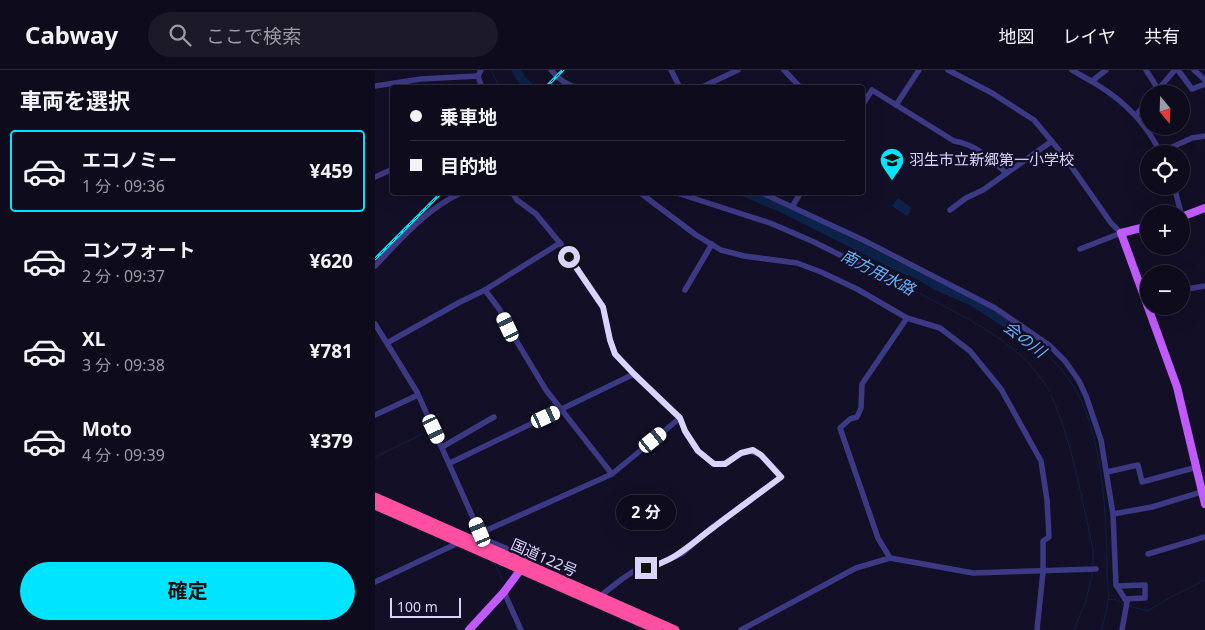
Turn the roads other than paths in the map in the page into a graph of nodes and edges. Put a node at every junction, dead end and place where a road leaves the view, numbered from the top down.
1 (481, 70) edge
2 (551, 70) edge
3 (671, 70) edge
4 (784, 70) edge
5 (919, 70) edge
6 (948, 70) edge
7 (1073, 70) edge
8 (1107, 70) edge
9 (1147, 70) edge
10 (1194, 70) edge
11 (734, 71) edge
12 (1173, 71) edge
13 (1081, 72) edge
14 (478, 76) junction
15 (1092, 81) junction
16 (1205, 82) edge
17 (481, 85) edge
18 (568, 85) edge
19 (678, 85) edge
20 (706, 85) edge
21 (798, 85) edge
22 (1153, 85) edge
23 (1161, 85) edge
24 (375, 86) edge
25 (865, 101) edge
26 (896, 105) junction
27 (1140, 110) edge
28 (1136, 115) junction
29 (1205, 136) edge
30 (1051, 140) junction
31 (1156, 145) edge
32 (1178, 145) edge
33 (390, 170) edge
34 (1006, 173) junction
35 (375, 177) edge
36 (456, 195) edge
37 (514, 195) edge
38 (643, 195) edge
39 (683, 195) edge
40 (766, 195) edge
41 (799, 195) edge
42 (792, 207) junction
43 (1205, 209) edge
44 (950, 210) dead end
45 (1190, 214) edge
46 (1140, 228) edge
47 (1121, 233) junction
48 (560, 243) junction
49 (712, 244) junction
50 (1079, 249) dead end
51 (375, 266) edge
52 (1140, 282) edge
53 (1205, 286) edge
54 (1190, 288) edge
55 (908, 289) dead end
56 (485, 290) junction
57 (685, 290) dead end
58 (1152, 315) edge
59 (907, 318) junction
60 (375, 324) edge
61 (387, 343) junction
62 (634, 374) junction
63 (418, 394) junction
64 (562, 410) junction
65 (375, 415) edge
66 (494, 417) dead end
67 (680, 418) junction
68 (442, 447) junction
69 (450, 463) junction
70 (1197, 468) junction
71 (1107, 472) junction
72 (612, 474) junction
73 (1204, 491) edge
74 (375, 498) edge
75 (1205, 504) edge
76 (375, 505) edge
77 (1113, 514) junction
78 (480, 532) junction
79 (1205, 537) edge
80 (467, 538) junction
81 (458, 543) junction
82 (1148, 554) dead end
83 (890, 558) junction
84 (523, 567) junction
85 (1096, 570) dead end
86 (1043, 572) junction
87 (375, 582) edge
88 (1117, 586) junction
89 (504, 592) junction
90 (599, 598) junction
91 (1125, 599) junction
92 (469, 630) edge
93 (521, 630) edge
94 (658, 630) edge
95 (675, 630) edge
96 (741, 630) edge
97 (1037, 630) edge
98 (1122, 630) edge

1 - 14 street
2 - 18 street
3 - 19 street
4 - 21 street
5 - 26 street
6 - 30 street
7 - 13 street
8 - 15 street
9 - 22 street
10 - 16 street
11 - 20 street
12 - 16 street
12 - 23 street
13 - 15 street
14 - 17 street
14 - 24 street
15 - 28 street
25 - 26 street
26 - 34 street
27 - 28 street
28 - 31 street
29 - 32 street
30 - 34 street
30 - 47 street
33 - 35 street
34 - 44 street
36 - 51 street
37 - 48 street
38 - 49 street
39 - 55 street
40 - 42 street
41 - 42 street
42 - 71 street
43 - 45 main road
46 - 47 main road
47 - 50 street
47 - 52 main road
48 - 56 street
48 - 62 street
49 - 57 street
49 - 59 street
53 - 54 street
56 - 61 street
56 - 64 street
58 - 70 main road
59 - 83 street
59 - 86 street
60 - 61 street
61 - 63 street
62 - 64 street
62 - 67 street
63 - 65 street
63 - 68 street
64 - 69 street
64 - 72 street
66 - 68 street
67 - 72 street
67 - 90 street
68 - 69 street
69 - 78 street
70 - 71 street
70 - 73 main road
71 - 77 street
72 - 78 street
73 - 75 main road
73 - 77 street
74 - 80 highway, 国道122号
76 - 81 highway, 国道122号
77 - 88 street
78 - 80 street
78 - 84 street
79 - 82 street
80 - 84 highway, 国道122号
81 - 84 highway, 国道122号
81 - 87 street
83 - 86 street
83 - 96 street
84 - 89 main road
84 - 90 highway, 国道122号
84 - 94 highway, 国道122号
85 - 86 street
86 - 97 street
88 - 91 street
88 - 91 street
89 - 92 main road
89 - 93 street
90 - 95 highway, 国道122号
91 - 98 street

